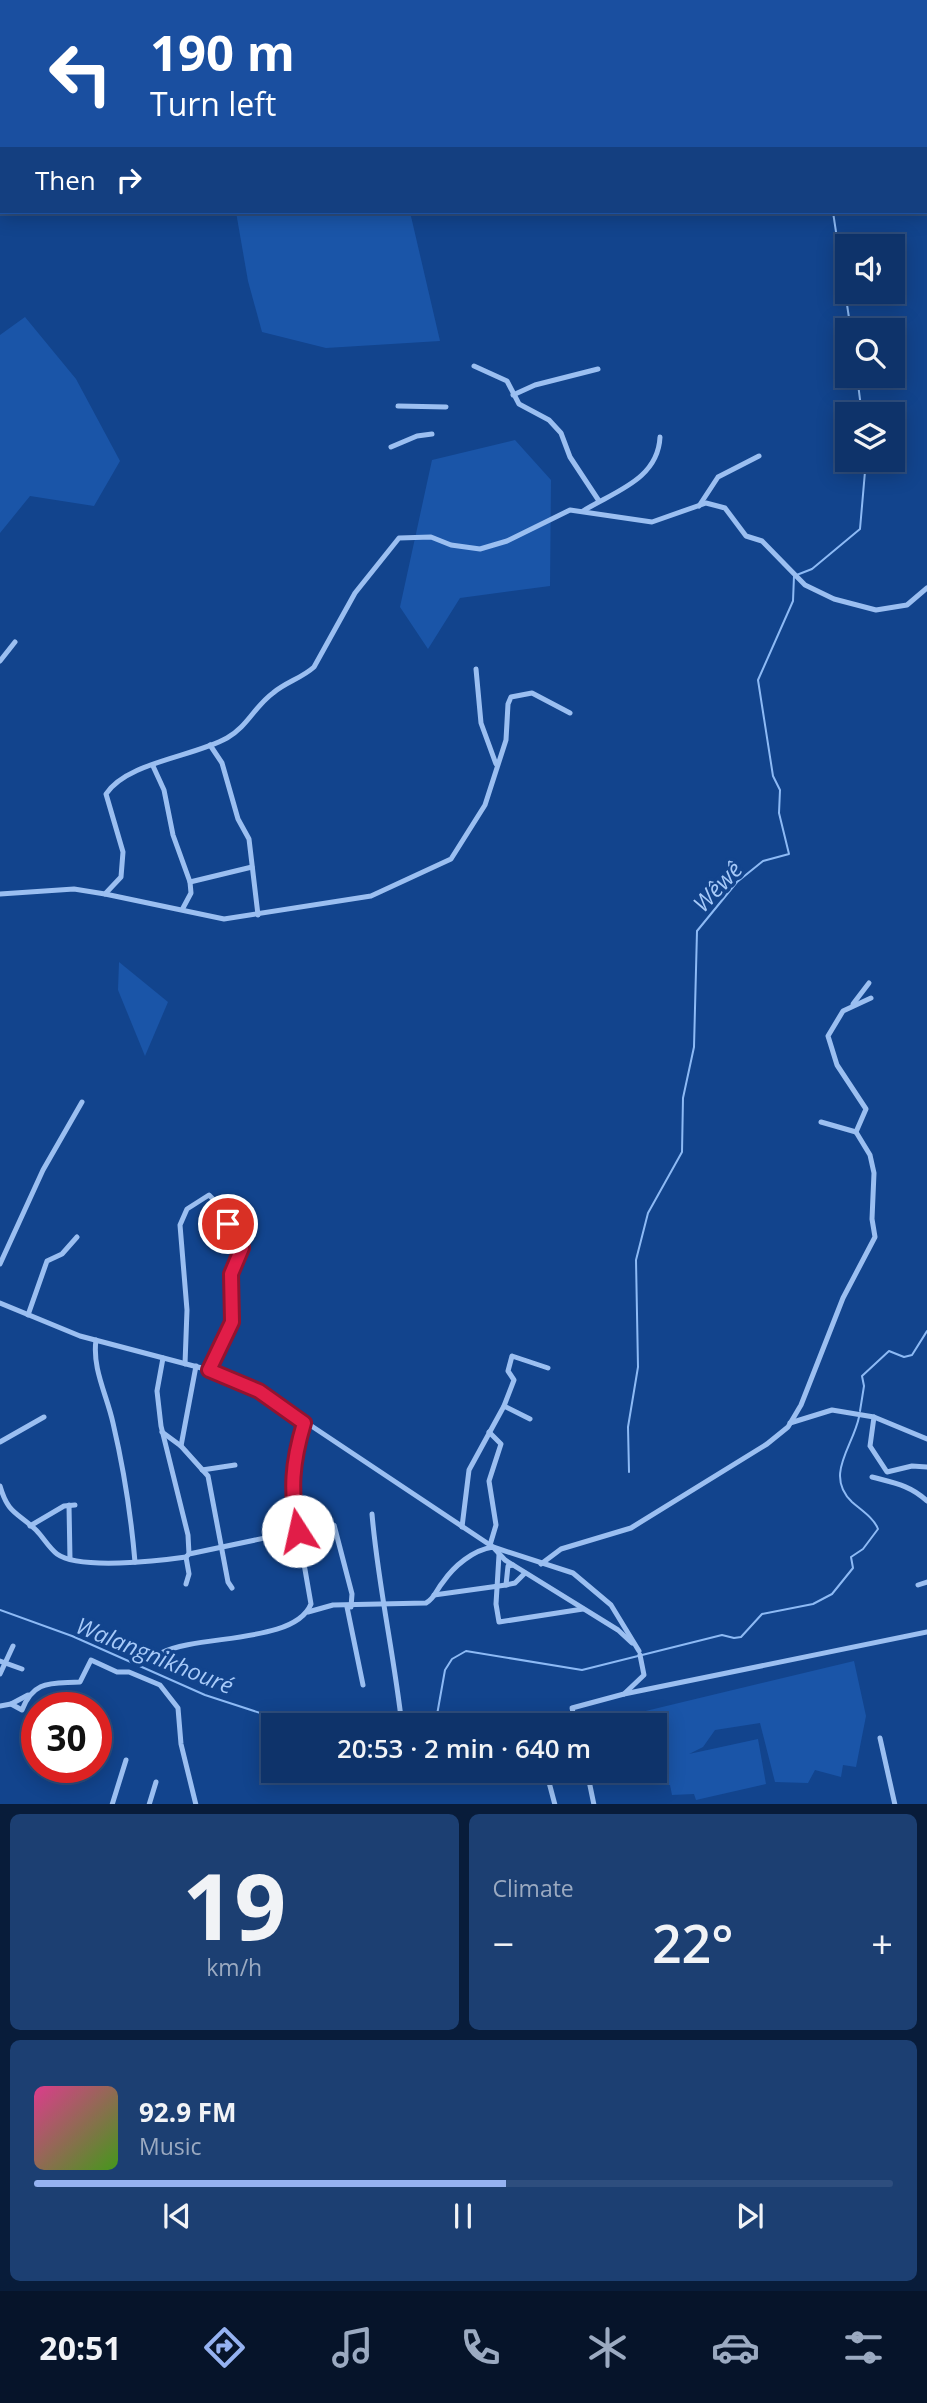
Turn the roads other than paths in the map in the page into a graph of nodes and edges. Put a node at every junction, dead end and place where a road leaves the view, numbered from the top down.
1 (474, 366) dead end
2 (598, 369) dead end
3 (513, 395) junction
4 (398, 406) dead end
5 (446, 407) dead end
6 (432, 434) dead end
7 (660, 437) dead end
8 (391, 447) dead end
9 (759, 456) dead end
10 (599, 501) junction
11 (699, 506) junction
12 (583, 511) junction
13 (389, 533) dead end
14 (399, 538) junction
15 (927, 588) edge
16 (15, 642) dead end
17 (0, 661) edge
18 (476, 669) dead end
19 (570, 713) dead end
20 (210, 745) junction
21 (496, 764) junction
22 (153, 766) junction
23 (252, 867) junction
24 (190, 882) junction
25 (0, 894) edge
26 (105, 894) junction
27 (183, 908) junction
28 (258, 915) junction
29 (869, 983) dead end
30 (872, 998) dead end
31 (853, 1004) junction
32 (82, 1102) dead end
33 (821, 1122) dead end
34 (856, 1132) junction
35 (77, 1237) dead end
36 (0, 1264) edge
37 (0, 1303) edge
38 (28, 1315) junction
39 (96, 1340) junction
40 (163, 1358) junction
41 (185, 1364) junction
42 (196, 1367) junction
43 (548, 1368) dead end
44 (209, 1370) junction
45 (504, 1406) junction
46 (44, 1417) dead end
47 (874, 1417) junction
48 (530, 1419) dead end
49 (304, 1423) junction
50 (790, 1423) junction
51 (163, 1432) junction
52 (489, 1432) junction
53 (927, 1439) edge
54 (0, 1442) edge
55 (181, 1446) junction
56 (235, 1465) dead end
57 (927, 1467) edge
58 (202, 1470) junction
59 (872, 1477) dead end
60 (0, 1486) edge
61 (927, 1501) edge
62 (372, 1514) dead end
63 (30, 1526) junction
64 (462, 1527) junction
65 (298, 1531) junction
66 (491, 1546) junction
67 (222, 1549) junction
68 (499, 1555) junction
69 (187, 1556) junction
70 (70, 1559) junction
71 (135, 1562) junction
72 (541, 1564) junction
73 (513, 1565) junction
74 (525, 1573) junction
75 (927, 1582) edge
76 (186, 1584) dead end
77 (506, 1585) junction
78 (918, 1585) dead end
79 (497, 1586) junction
80 (232, 1588) dead end
81 (434, 1595) junction
82 (382, 1605) junction
83 (349, 1607) junction
84 (583, 1609) junction
85 (308, 1612) junction
86 (927, 1632) edge
87 (13, 1646) dead end
88 (161, 1653) dead end
89 (640, 1656) dead end
90 (3, 1662) edge
91 (22, 1670) dead end
92 (0, 1674) edge
93 (363, 1685) dead end
94 (33, 1692) edge
95 (624, 1693) junction
96 (21, 1698) edge
97 (10, 1704) junction
98 (0, 1706) edge
99 (21, 1710) edge
100 (401, 1713) edge
101 (573, 1713) edge
102 (880, 1738) dead end
103 (125, 1760) dead end
104 (156, 1782) dead end
105 (549, 1783) edge
106 (589, 1783) edge
107 (112, 1804) edge
108 (149, 1804) edge
109 (196, 1804) edge
110 (555, 1804) edge
111 (594, 1804) edge
112 (895, 1804) edge

1 - 3 street
2 - 3 street
3 - 10 street
4 - 5 street
6 - 8 street
7 - 10 street
9 - 11 street
10 - 12 street
11 - 12 street
11 - 15 street
12 - 14 street
13 - 14 street
14 - 20 street
16 - 17 street
18 - 21 street
19 - 21 street
20 - 22 street
20 - 23 street
21 - 28 street
22 - 24 street
22 - 26 street
23 - 24 street
23 - 28 street
24 - 27 street
25 - 26 street
26 - 27 street
27 - 28 street
29 - 31 street
30 - 31 street
31 - 34 street
32 - 36 street
33 - 34 street
34 - 50 street
35 - 38 street
37 - 38 street
38 - 39 street
39 - 40 street
39 - 71 street
40 - 41 street
40 - 51 street
41 - 42 street
41 - 44 street
42 - 44 street
42 - 55 street
43 - 45 street
44 - 49 street
45 - 48 street
45 - 52 street
46 - 54 street
47 - 50 street
47 - 53 street
47 - 57 street
49 - 64 street
49 - 65 street
50 - 72 street
51 - 55 street
51 - 69 street
52 - 64 street
52 - 66 street
55 - 58 street
56 - 58 street
58 - 67 street
59 - 61 street
60 - 63 street
62 - 82 street
63 - 70 street
63 - 70 street
64 - 66 street
65 - 67 street
65 - 83 street
65 - 85 street
66 - 68 street
66 - 72 street
66 - 81 street
67 - 69 street
67 - 80 street
68 - 73 street
68 - 79 street
69 - 71 street
69 - 76 street
70 - 71 street
72 - 84 street
73 - 74 street
73 - 77 street
74 - 77 street
74 - 84 street
75 - 78 street
77 - 79 street
79 - 81 street
79 - 84 street
81 - 82 street
82 - 83 street
82 - 100 street
83 - 85 street
83 - 93 street
85 - 88 street
86 - 95 street
87 - 90 street
89 - 95 street
90 - 91 street
90 - 92 street
94 - 109 street
95 - 101 street
96 - 97 street
97 - 98 street
97 - 99 street
102 - 112 street
103 - 107 street
104 - 108 street
105 - 110 street
106 - 111 street

